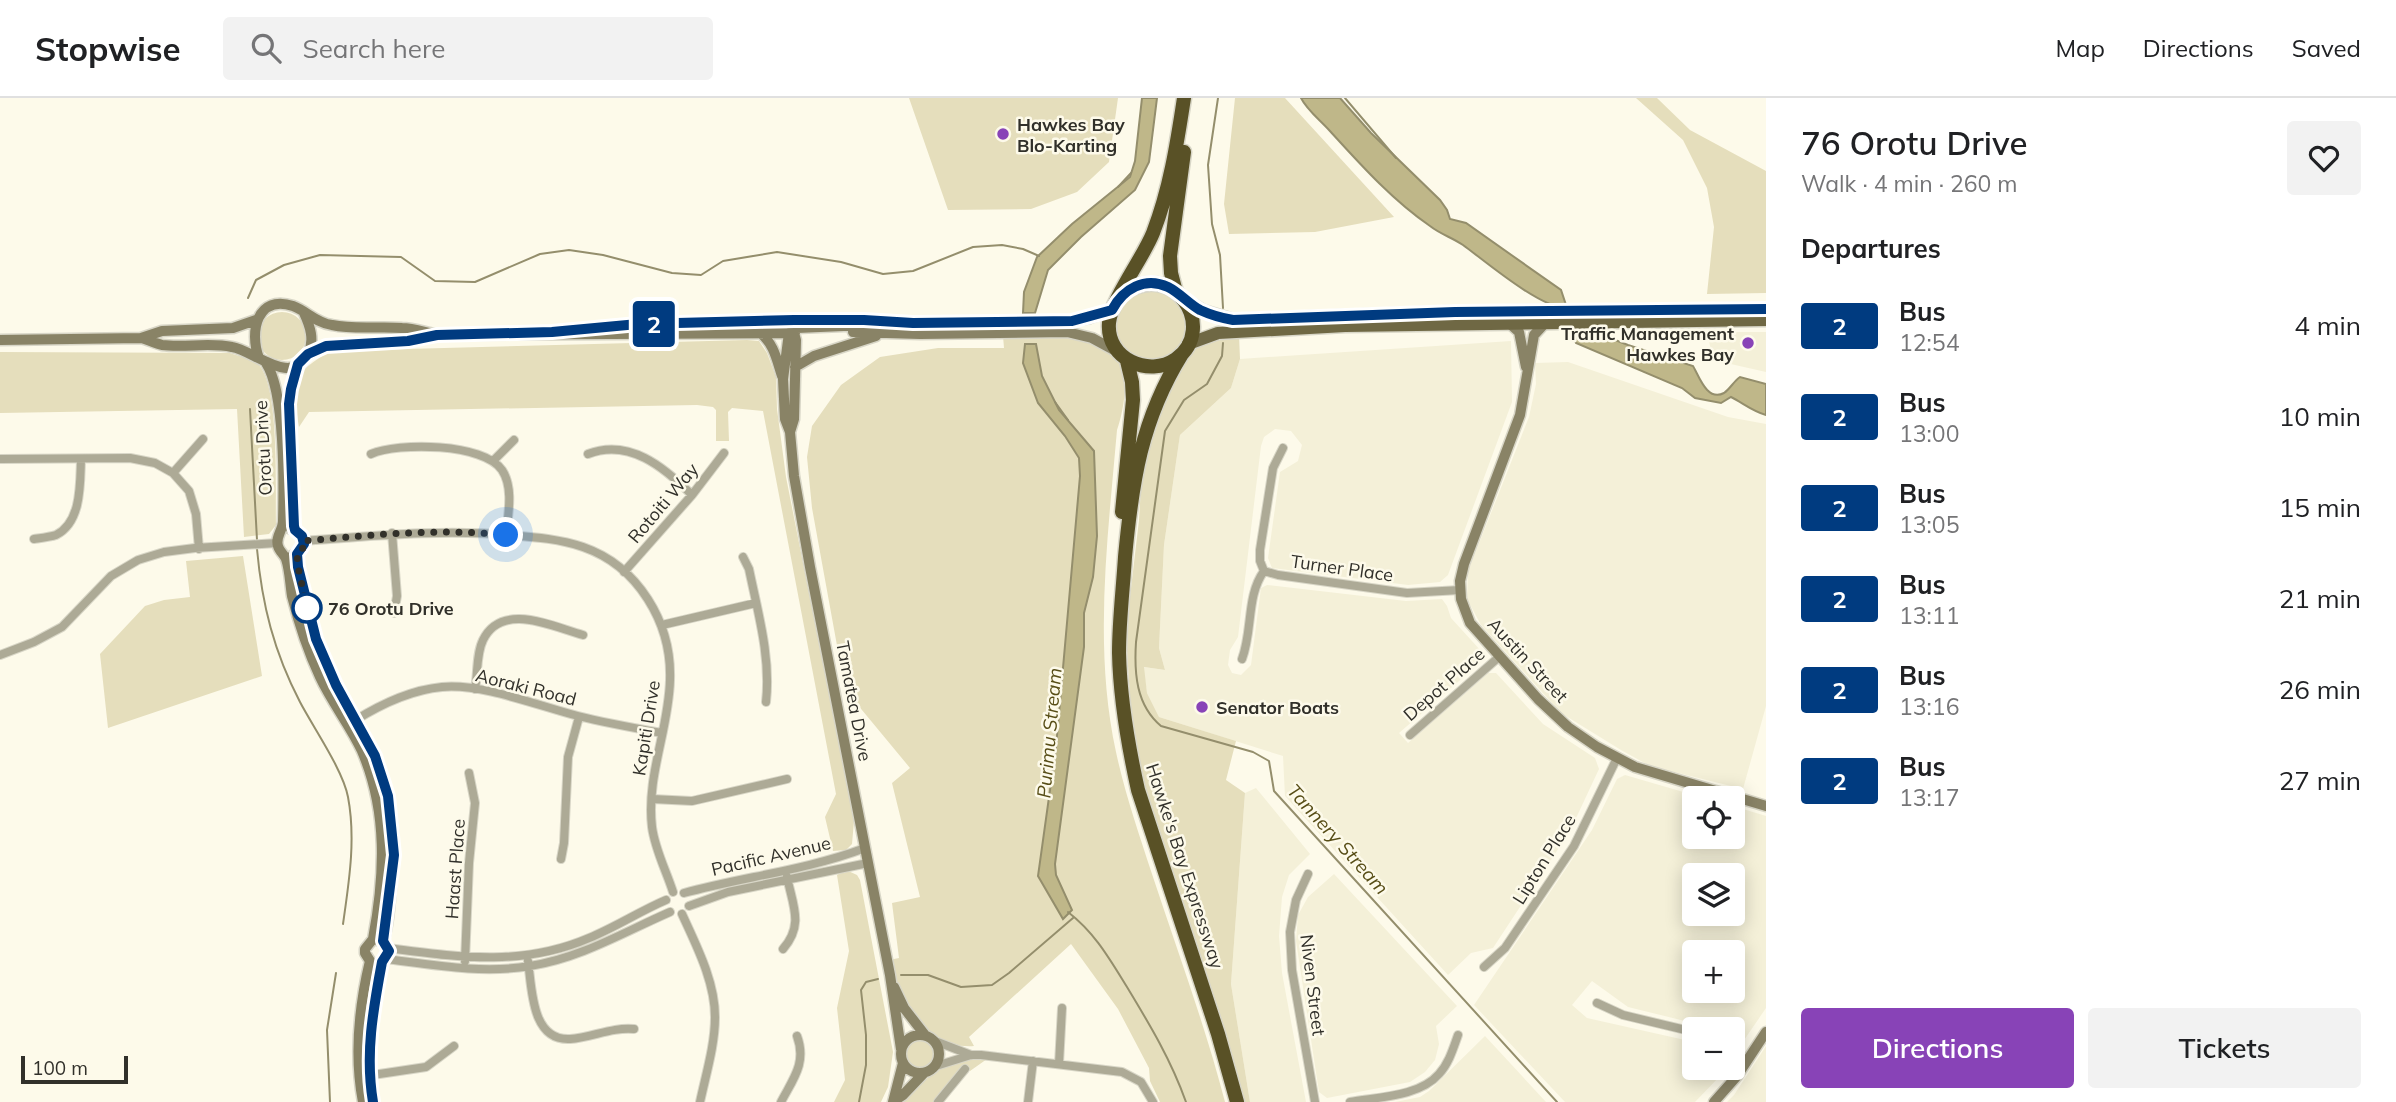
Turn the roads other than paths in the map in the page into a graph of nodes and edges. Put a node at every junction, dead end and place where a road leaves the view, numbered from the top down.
1 (1184, 98) edge
2 (1191, 98) edge
3 (1180, 295) junction
4 (1120, 296) junction
5 (1766, 309) edge
6 (1112, 310) junction
7 (304, 313) junction
8 (256, 320) junction
9 (1766, 320) edge
10 (1547, 321) junction
11 (1507, 322) junction
12 (913, 323) junction
13 (638, 324) junction
14 (552, 332) junction
15 (791, 332) junction
16 (899, 332) junction
17 (760, 333) junction
18 (437, 335) junction
19 (141, 338) junction
20 (0, 340) edge
21 (1185, 349) junction
22 (308, 354) junction
23 (1123, 357) junction
24 (262, 360) junction
25 (298, 364) junction
26 (795, 367) junction
27 (1527, 369) junction
28 (783, 379) junction
29 (790, 432) junction
30 (203, 439) dead end
31 (513, 440) dead end
32 (1283, 448) dead end
33 (724, 453) dead end
34 (371, 454) dead end
35 (588, 454) dead end
36 (0, 459) edge
37 (81, 459) junction
38 (494, 461) junction
39 (173, 473) junction
40 (692, 495) junction
41 (295, 530) junction
42 (392, 533) junction
43 (506, 535) junction
44 (34, 539) dead end
45 (303, 541) junction
46 (280, 543) junction
47 (199, 549) junction
48 (297, 554) junction
49 (743, 557) dead end
50 (1265, 571) junction
51 (624, 572) junction
52 (1460, 590) junction
53 (756, 603) junction
54 (394, 613) dead end
55 (662, 625) junction
56 (583, 635) dead end
57 (0, 655) edge
58 (1499, 657) junction
59 (1242, 659) dead end
60 (475, 689) junction
61 (766, 702) dead end
62 (579, 716) junction
63 (352, 722) junction
64 (662, 733) junction
65 (1410, 735) dead end
66 (1617, 758) junction
67 (469, 773) dead end
68 (787, 779) dead end
69 (652, 799) junction
70 (1766, 806) edge
71 (865, 848) junction
72 (561, 859) dead end
73 (868, 863) junction
74 (786, 869) junction
75 (1308, 874) dead end
76 (788, 879) junction
77 (684, 892) junction
78 (670, 896) junction
79 (689, 906) junction
80 (670, 912) junction
81 (682, 914) junction
82 (783, 949) dead end
83 (380, 952) junction
84 (527, 955) junction
85 (465, 958) junction
86 (529, 966) junction
87 (1484, 967) dead end
88 (465, 968) junction
89 (890, 975) junction
90 (1597, 1003) dead end
91 (1062, 1008) dead end
92 (635, 1029) dead end
93 (1682, 1029) edge
94 (1766, 1032) edge
95 (1458, 1035) dead end
96 (797, 1037) dead end
97 (930, 1038) junction
98 (454, 1046) dead end
99 (901, 1049) junction
100 (971, 1055) junction
101 (1033, 1061) junction
102 (902, 1063) junction
103 (1059, 1064) junction
104 (1745, 1064) edge
105 (936, 1066) junction
106 (965, 1069) dead end
107 (924, 1073) junction
108 (364, 1076) junction
109 (1732, 1080) edge
110 (893, 1101) edge
111 (363, 1102) edge
112 (373, 1102) edge
113 (700, 1102) edge
114 (781, 1102) edge
115 (938, 1102) edge
116 (1028, 1102) edge
117 (1153, 1102) edge
118 (1231, 1102) edge
119 (1237, 1102) edge
120 (1315, 1102) edge
121 (1350, 1102) edge
122 (1714, 1102) edge

1 - 4 highway
2 - 3 highway
3 - 4 highway
3 - 5 main road
3 - 21 highway
4 - 6 highway
6 - 12 main road
6 - 23 highway
7 - 8 main road
7 - 18 main road
7 - 22 main road
8 - 19 main road
8 - 24 main road
9 - 10 main road
10 - 11 main road
10 - 27 main road
11 - 21 main road
11 - 27 main road
12 - 13 main road
12 - 15 main road
13 - 14 main road
13 - 15 main road
14 - 17 main road
14 - 18 main road
15 - 16 main road
15 - 17 main road
15 - 26 main road, Tamatea Drive
15 - 28 main road, Tamatea Drive
16 - 23 main road
16 - 26 main road
17 - 28 main road
18 - 22 main road
19 - 20 main road
19 - 24 main road
21 - 23 highway
21 - 119 highway, Hawke's Bay Expressway
22 - 25 main road
23 - 118 highway, Hawke's Bay Expressway
24 - 25 main road
24 - 46 main road, Orotu Drive
25 - 41 main road, Orotu Drive
26 - 29 main road, Tamatea Drive
27 - 52 main road
28 - 29 main road, Tamatea Drive
29 - 71 main road, Tamatea Drive
30 - 39 street
31 - 38 street
32 - 50 street, Turner Place
33 - 40 street, Rotoiti Way
34 - 38 street
35 - 40 street
36 - 37 street
37 - 39 street
37 - 44 street
38 - 43 street
39 - 47 street
40 - 51 street, Rotoiti Way
41 - 45 main road
41 - 46 main road
42 - 43 street, Kapiti Drive
42 - 45 street, Kapiti Drive
42 - 54 street
43 - 51 street, Kapiti Drive
45 - 48 main road
46 - 47 street
46 - 48 main road
46 - 63 main road, Orotu Drive
47 - 57 street
48 - 63 main road, Orotu Drive
49 - 53 street
50 - 52 street, Turner Place
50 - 59 street
51 - 55 street, Kapiti Drive
52 - 58 main road, Austin Street
53 - 55 street
53 - 61 street
55 - 64 street, Kapiti Drive
56 - 60 street
58 - 65 street, Depot Place
58 - 66 main road, Austin Street
60 - 62 street, Aoraki Road
60 - 63 street, Aoraki Road
62 - 64 street, Aoraki Road
62 - 72 street
63 - 83 main road, Orotu Drive
64 - 69 street, Kapiti Drive
66 - 70 main road, Austin Street
66 - 87 street, Lipton Place
67 - 85 street, Haast Place
68 - 69 street
69 - 78 street, Kapiti Drive
71 - 73 main road, Tamatea Drive
71 - 74 street, Pacific Avenue
73 - 76 street, Pacific Avenue
73 - 89 main road, Tamatea Drive
74 - 76 street
74 - 77 street, Pacific Avenue
75 - 120 street, Niven Street
76 - 79 street, Pacific Avenue
76 - 82 street
77 - 78 street
77 - 79 street
78 - 80 street
78 - 84 street
79 - 81 street
80 - 81 street
80 - 86 street
81 - 113 street
83 - 85 street
83 - 88 street
83 - 108 main road, Orotu Drive
84 - 85 street
84 - 86 street
85 - 88 street, Haast Place
86 - 88 street
86 - 92 street
89 - 97 main road, Tamatea Drive
89 - 99 main road, Tamatea Drive
90 - 93 street
91 - 103 street
94 - 104 main road
95 - 121 street
96 - 114 street
97 - 99 main road
97 - 100 street
97 - 105 main road
98 - 108 street
99 - 102 main road
100 - 101 street
100 - 105 street
101 - 103 street
101 - 116 street
102 - 107 main road
102 - 110 main road
103 - 117 street
105 - 107 main road
106 - 115 street
107 - 110 main road
108 - 111 main road, Orotu Drive
108 - 112 main road, Orotu Drive
109 - 122 main road

